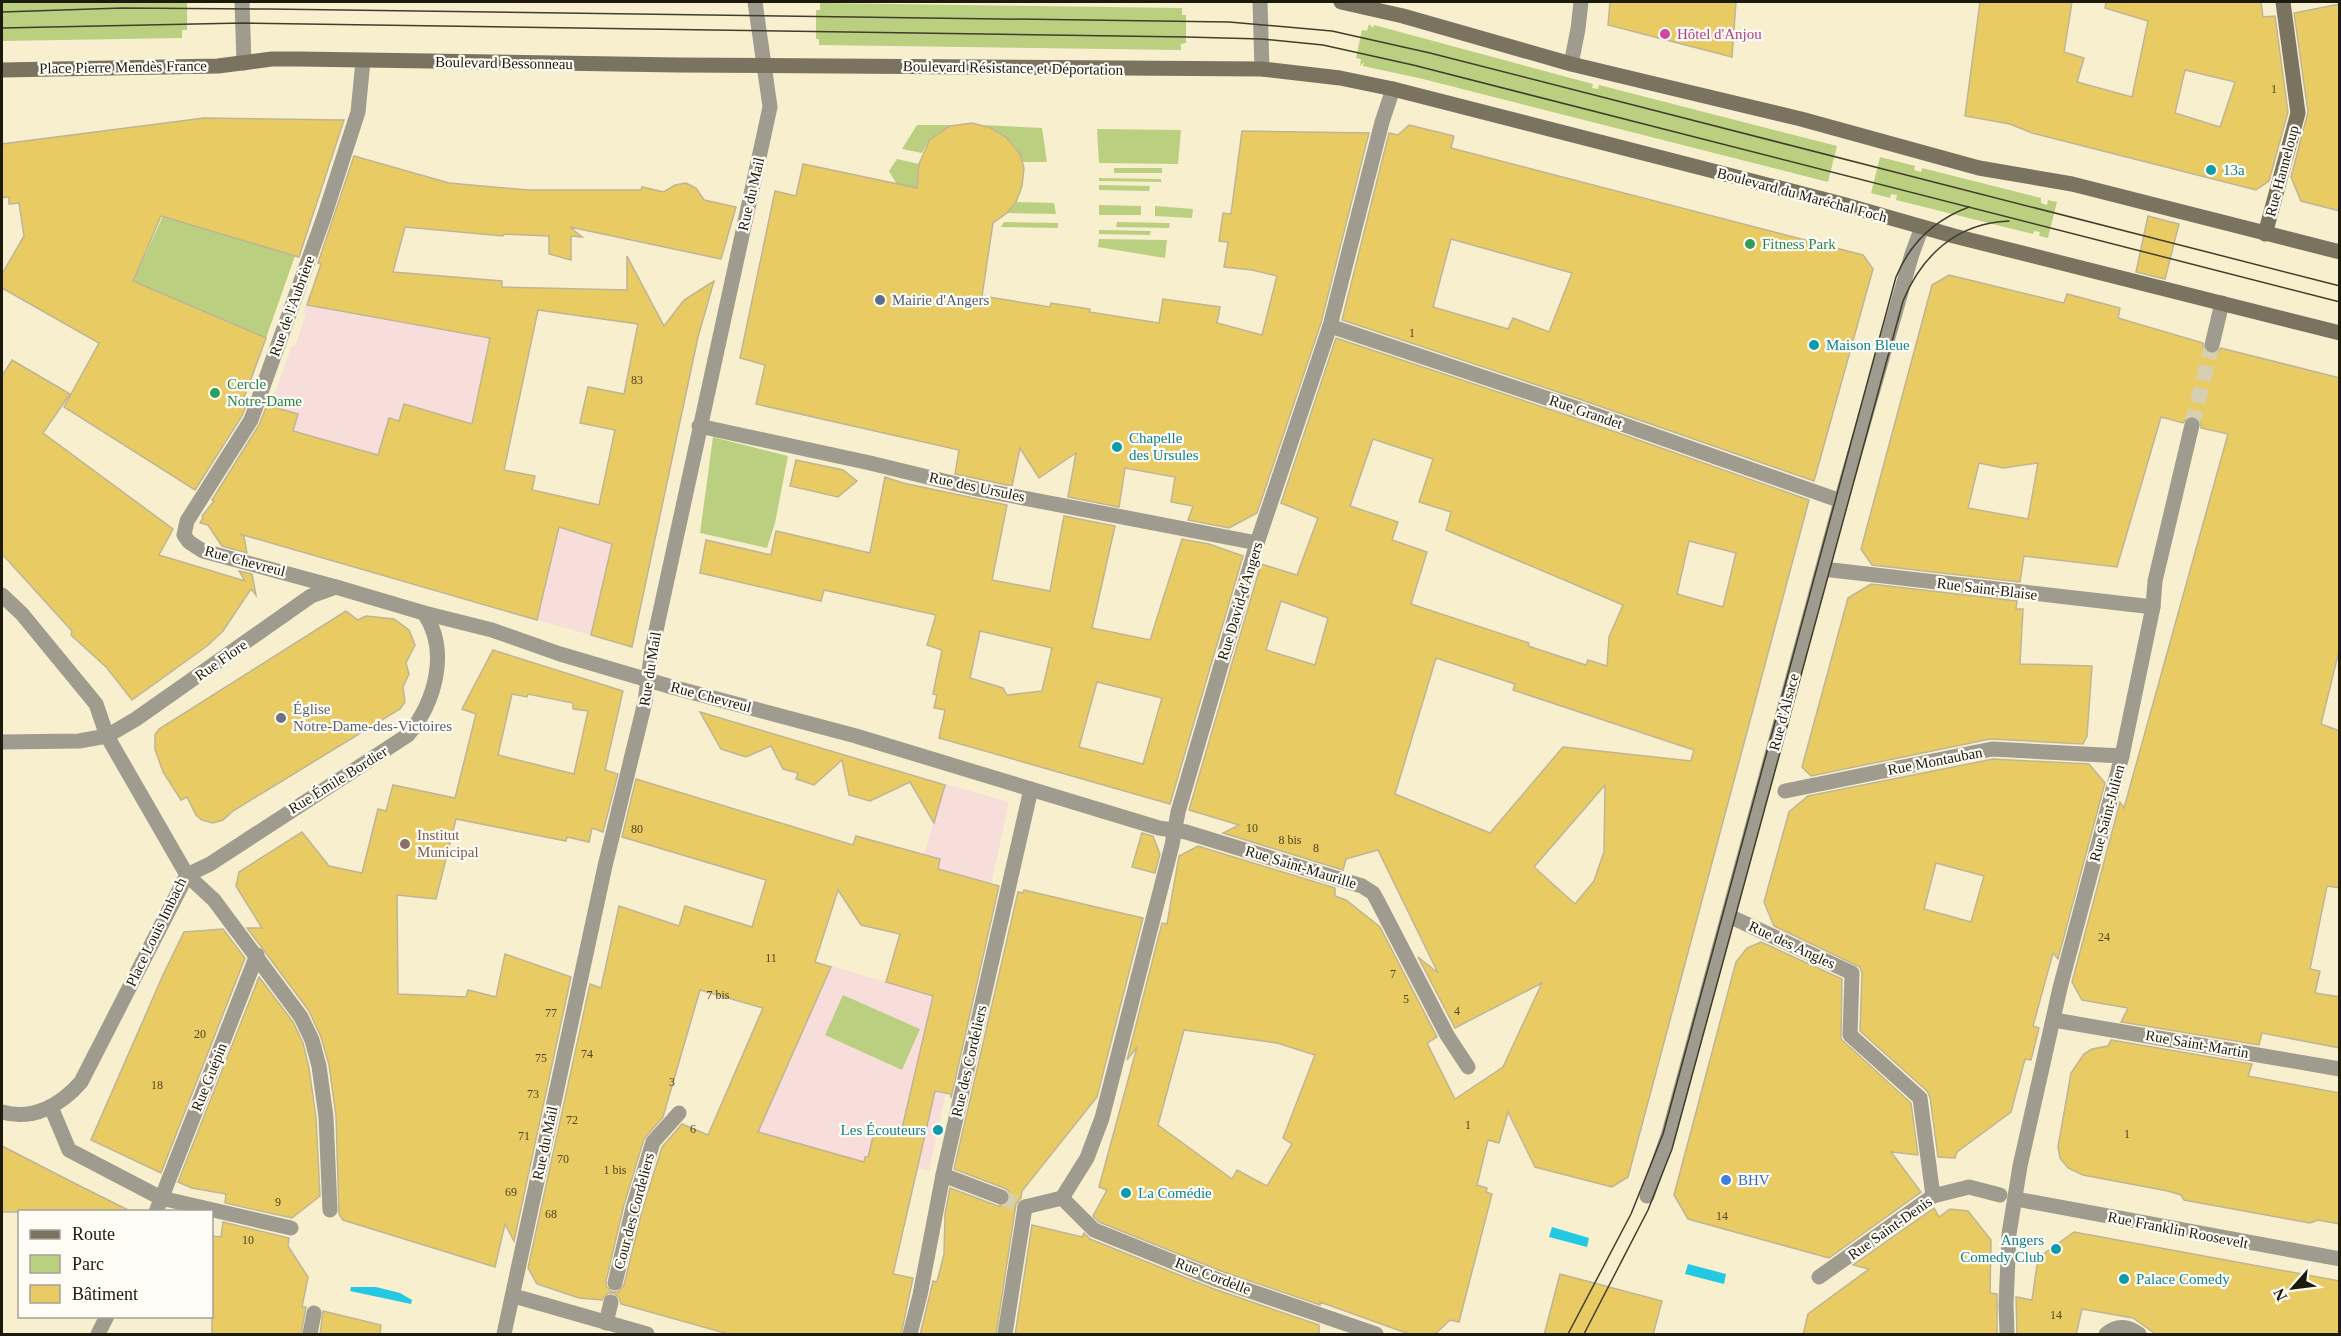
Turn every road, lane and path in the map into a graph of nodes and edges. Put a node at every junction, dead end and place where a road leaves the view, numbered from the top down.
1 (242, 2) edge
2 (755, 2) edge
3 (1260, 2) edge
4 (1341, 2) edge
5 (1581, 2) edge
6 (2283, 2) edge
7 (363, 60) junction
8 (244, 63) junction
9 (1571, 64) junction
10 (764, 65) junction
11 (1262, 69) junction
12 (2, 70) edge
13 (1393, 89) junction
14 (1922, 227) junction
15 (2265, 234) junction
16 (2340, 252) edge
17 (2222, 303) junction
18 (1330, 326) junction
19 (2340, 333) edge
20 (2212, 345) tunnel mouth
21 (2192, 425) tunnel mouth
22 (699, 426) junction
23 (1841, 501) junction
24 (184, 535) joint
25 (1257, 543) junction
26 (1823, 569) junction
27 (336, 587) junction
28 (2, 595) edge
29 (2152, 607) junction
30 (424, 614) junction
31 (649, 679) junction
32 (106, 736) junction
33 (2, 742) edge
34 (2122, 756) junction
35 (1031, 789) junction
36 (1785, 791) dead end
37 (1174, 830) junction
38 (187, 875) junction
39 (1729, 916) junction
40 (257, 955) junction
41 (2054, 1020) junction
42 (1468, 1067) dead end
43 (2340, 1069) edge
44 (51, 1107) junction
45 (2, 1112) edge
46 (679, 1113) dead end
47 (943, 1175) junction
48 (2000, 1195) dead end
49 (1647, 1196) dead end
50 (1933, 1196) junction
51 (1001, 1197) tunnel mouth
52 (1062, 1198) junction
53 (2016, 1198) junction
54 (159, 1205) edge
55 (188, 1210) edge
56 (330, 1210) dead end
57 (213, 1214) edge
58 (291, 1228) dead end
59 (2340, 1259) edge
60 (1819, 1277) dead end
61 (615, 1283) dead end
62 (520, 1298) dead end
63 (611, 1302) dead end
64 (314, 1313) dead end
65 (106, 1318) edge
66 (606, 1323) junction
67 (2111, 1331) edge
68 (98, 1335) edge
69 (310, 1335) edge
70 (504, 1335) edge
71 (647, 1335) edge
72 (910, 1335) edge
73 (1005, 1335) edge
74 (1376, 1335) edge
75 (2007, 1335) edge
76 (2139, 1335) edge

1 - 8 street
2 - 10 street, Rue du Mail
3 - 11 street
4 - 9 main road
5 - 9 street
6 - 15 main road, Rue Hanneloup
7 - 8 main road, Boulevard Bessonneau
7 - 10 main road, Boulevard Bessonneau
7 - 24 street, Rue de l'Aubrière
8 - 12 main road, Place Pierre Mendès France
9 - 15 main road
10 - 11 main road, Boulevard Résistance et Déportation
10 - 22 street, Rue du Mail
11 - 13 main road, Boulevard du Maréchal Foch
13 - 14 main road, Boulevard du Maréchal Foch
13 - 18 street, Rue David-d'Angers
14 - 17 main road, Boulevard du Maréchal Foch
14 - 23 street, Rue d'Alsace
15 - 16 main road
17 - 19 main road, Boulevard du Maréchal Foch
17 - 20 street
18 - 23 street, Rue Grandet
18 - 25 street, Rue David-d'Angers
21 - 29 street, Rue Saint-Julien
22 - 25 street, Rue des Ursules
22 - 31 street, Rue du Mail
23 - 26 street, Rue d'Alsace
24 - 27 street, Rue Chevreul
25 - 37 street, Rue David-d'Angers
26 - 29 street, Rue Saint-Blaise
26 - 39 street, Rue d'Alsace
27 - 30 street, Rue Chevreul
27 - 32 street, Rue Flore
28 - 32 street, Place Louis Imbach
29 - 34 street, Rue Saint-Julien
30 - 31 street, Rue Chevreul
30 - 38 street, Rue Émile Bordier
31 - 35 street, Rue Chevreul
31 - 70 street, Rue du Mail
32 - 33 street
32 - 38 street, Place Louis Imbach
34 - 36 street, Rue Montauban
34 - 41 street, Rue Saint-Julien
35 - 37 street, Rue Chevreul
35 - 47 street, Rue des Cordeliers
37 - 42 street, Rue Saint-Maurille
37 - 52 street, Rue David-d'Angers
38 - 40 street
38 - 44 street, Place Louis Imbach
39 - 49 street, Rue d'Alsace
39 - 50 street, Rue des Angles
40 - 54 street, Rue Guépin
40 - 56 street
41 - 43 street, Rue Saint-Martin
41 - 53 street, Rue Saint-Julien
44 - 45 street, Place Louis Imbach
44 - 54 street
46 - 61 street, Cour des Cordeliers
47 - 51 street
47 - 72 street, Rue des Cordeliers
48 - 50 street, Rue Saint-Denis
50 - 60 street, Rue Saint-Denis
52 - 73 street
52 - 74 street, Rue Cordelle
53 - 59 street, Rue Franklin Roosevelt
53 - 75 street, Rue Saint-Julien
54 - 55 street
57 - 58 street
62 - 66 street
63 - 66 street
64 - 69 street
65 - 68 street
66 - 71 street
67 - 76 street

